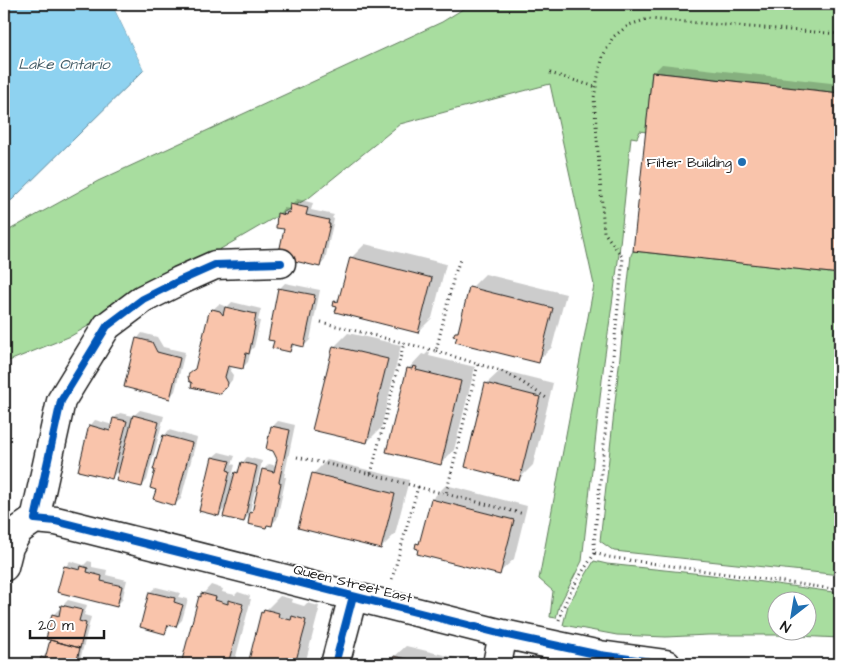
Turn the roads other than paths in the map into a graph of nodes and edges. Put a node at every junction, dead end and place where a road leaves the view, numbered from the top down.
1 (281, 263) dead end
2 (35, 519) junction
3 (4, 567) edge
4 (353, 596) junction
5 (504, 634) junction
6 (335, 664) edge
7 (497, 664) edge
8 (666, 664) edge

1 - 2 street
2 - 3 street
2 - 4 street, Queen Street East
4 - 5 street, Queen Street East
4 - 6 street
5 - 7 street
5 - 8 street, Queen Street East

